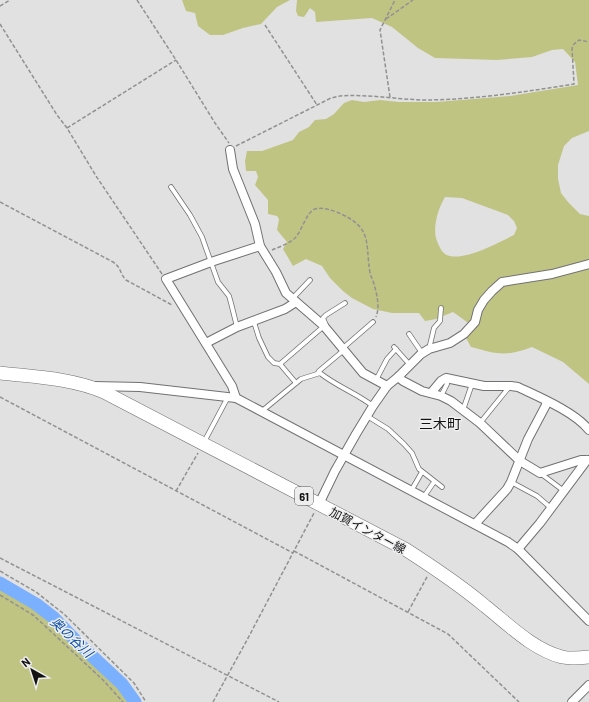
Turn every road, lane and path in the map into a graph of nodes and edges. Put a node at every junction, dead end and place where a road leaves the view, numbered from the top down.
1 (10, 0) edge
2 (137, 0) edge
3 (394, 0) edge
4 (413, 0) edge
5 (0, 6) edge
6 (384, 20) junction
7 (0, 24) edge
8 (265, 25) dead end
9 (589, 42) edge
10 (176, 60) junction
11 (390, 97) junction
12 (317, 105) junction
13 (67, 128) junction
14 (230, 150) junction
15 (171, 187) dead end
16 (0, 202) edge
17 (262, 249) junction
18 (211, 262) junction
19 (589, 264) edge
20 (166, 279) junction
21 (310, 280) dead end
22 (294, 300) junction
23 (345, 303) dead end
24 (182, 306) junction
25 (441, 308) dead end
26 (254, 322) junction
27 (373, 322) joint
28 (237, 327) junction
29 (324, 327) junction
30 (408, 334) dead end
31 (206, 343) junction
32 (343, 349) junction
33 (426, 351) junction
34 (280, 364) junction
35 (411, 365) junction
36 (0, 373) edge
37 (318, 373) junction
38 (398, 377) junction
39 (448, 378) junction
40 (376, 380) junction
41 (296, 383) junction
42 (472, 384) junction
43 (90, 386) junction
44 (387, 386) junction
45 (511, 386) junction
46 (432, 393) junction
47 (441, 396) junction
48 (0, 397) edge
49 (232, 397) junction
50 (546, 402) junction
51 (373, 406) junction
52 (463, 410) junction
53 (262, 412) junction
54 (367, 416) junction
55 (480, 423) junction
56 (589, 430) edge
57 (203, 443) junction
58 (344, 455) junction
59 (520, 461) junction
60 (588, 461) edge
61 (422, 472) junction
62 (540, 473) junction
63 (434, 482) junction
64 (511, 482) junction
65 (442, 487) dead end
66 (176, 491) junction
67 (411, 491) junction
68 (564, 491) junction
69 (423, 498) junction
70 (551, 508) junction
71 (316, 510) junction
72 (475, 524) junction
73 (518, 550) junction
74 (293, 552) junction
75 (0, 558) edge
76 (433, 566) junction
77 (0, 571) edge
78 (0, 595) edge
79 (408, 612) junction
80 (589, 621) edge
81 (589, 657) edge
82 (227, 674) junction
83 (589, 684) edge
84 (123, 702) edge
85 (146, 702) edge
86 (213, 702) edge
87 (279, 702) edge
88 (519, 702) edge
89 (572, 702) edge

1 - 5 path
2 - 10 path
3 - 6 path
4 - 6 path
6 - 11 path
7 - 13 path
8 - 12 path
9 - 11 path
10 - 13 path
10 - 14 path
11 - 12 path
12 - 14 path
13 - 20 path
14 - 17 street
15 - 18 lane
16 - 24 path
17 - 18 street
17 - 22 street
17 - 27 path
18 - 20 street
18 - 28 lane
19 - 33 street
20 - 24 street
21 - 22 lane
22 - 26 street
22 - 29 street
23 - 29 lane
24 - 31 street
25 - 33 lane
26 - 28 street
26 - 34 lane
27 - 32 lane
28 - 31 street
29 - 32 street
29 - 34 lane
30 - 33 lane
31 - 49 street
32 - 37 lane
32 - 40 street
33 - 35 street
34 - 41 lane
35 - 38 street
35 - 40 lane
36 - 43 main road, 加賀インター線 / 61
37 - 41 lane
37 - 51 lane
38 - 44 street
38 - 46 street
39 - 42 street
39 - 46 street
39 - 47 lane
40 - 44 street
41 - 53 lane
42 - 45 street
42 - 52 lane
43 - 49 street
43 - 57 main road, 加賀インター線 / 61
44 - 51 street
45 - 50 street
45 - 55 lane
46 - 47 street
47 - 52 street
48 - 66 path
49 - 53 street
49 - 57 lane
50 - 56 street
50 - 59 street
51 - 54 street
52 - 55 street
53 - 58 street
54 - 58 street
54 - 61 lane
55 - 59 street
57 - 66 path
57 - 71 main road, 加賀インター線 / 61
58 - 67 street
58 - 71 street
59 - 62 street
59 - 64 street
60 - 62 street
60 - 68 street
61 - 63 lane
61 - 67 lane
62 - 68 lane
63 - 65 lane
63 - 69 lane
64 - 70 lane
64 - 72 street
66 - 74 path
67 - 69 street
68 - 70 street
69 - 72 street
70 - 73 street
71 - 74 path
71 - 76 main road, 加賀インター線 / 61
72 - 73 street
73 - 80 street
74 - 79 path
74 - 82 path
75 - 82 path
76 - 79 path
76 - 81 main road, 加賀インター線 / 61
77 - 85 path
78 - 84 path
79 - 88 path
82 - 86 path
82 - 87 path
83 - 89 street

